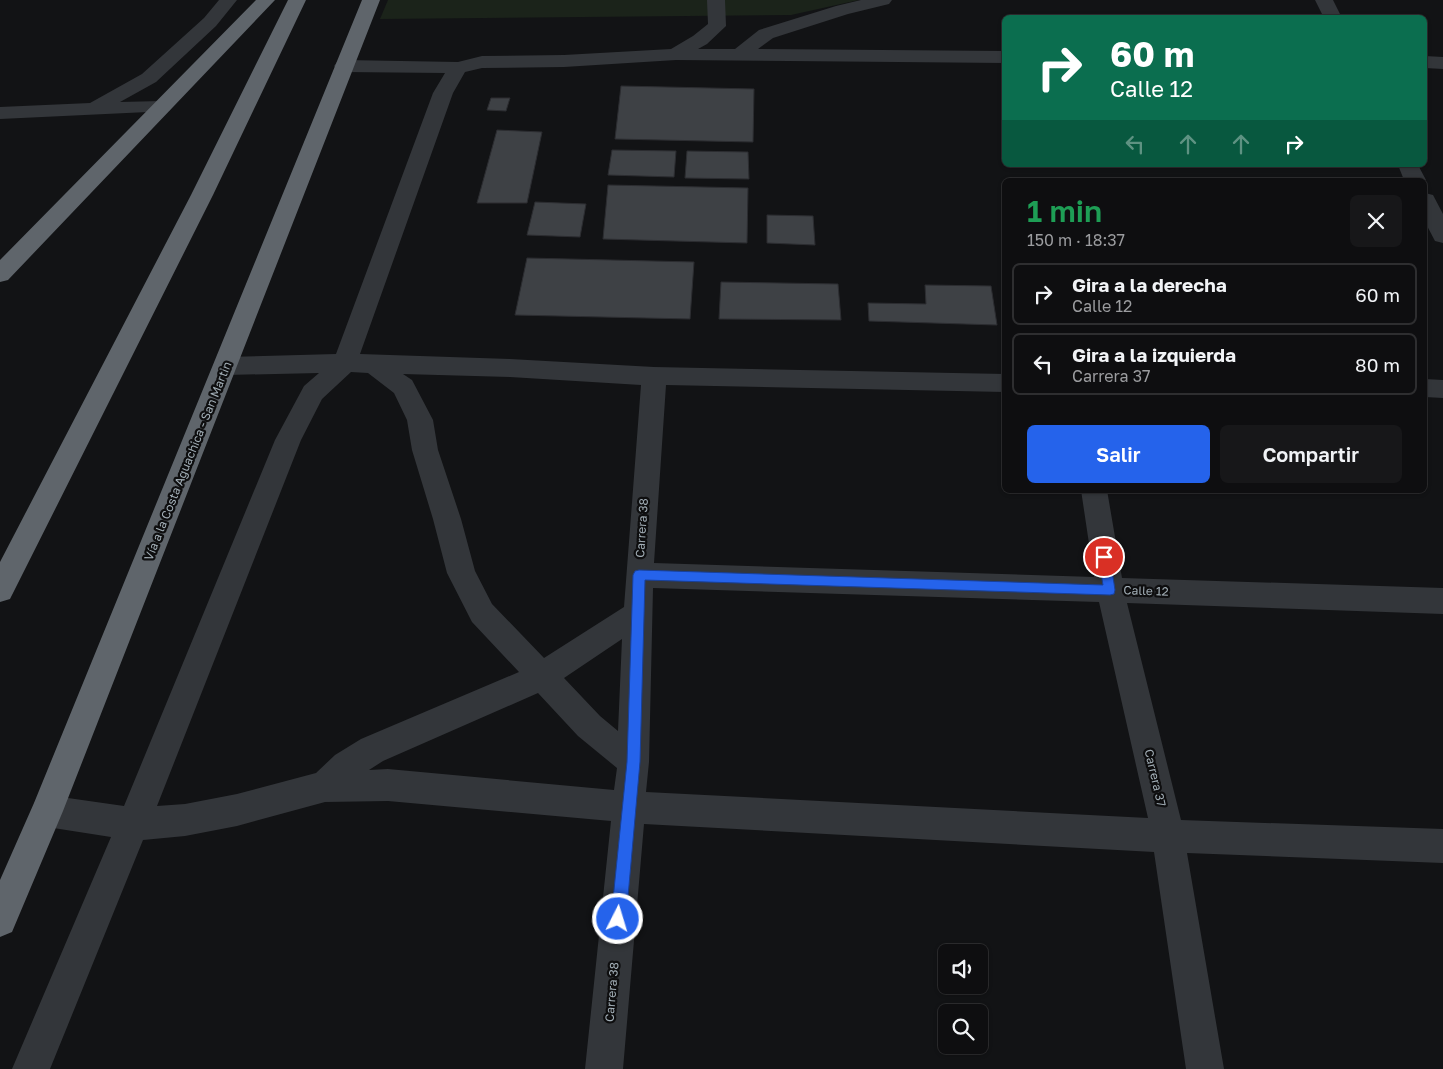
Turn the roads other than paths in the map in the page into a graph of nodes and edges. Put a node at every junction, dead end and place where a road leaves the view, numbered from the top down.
1 (228, 0) edge
2 (266, 0) edge
3 (297, 0) edge
4 (371, 0) edge
5 (716, 0) edge
6 (883, 0) edge
7 (1324, 0) edge
8 (1332, 15) edge
9 (675, 54) junction
10 (740, 54) junction
11 (1002, 57) edge
12 (1427, 62) edge
13 (1443, 63) edge
14 (344, 66) junction
15 (458, 68) junction
16 (162, 107) junction
17 (94, 109) junction
18 (0, 113) edge
19 (1427, 204) edge
20 (1443, 236) edge
21 (0, 274) edge
22 (345, 363) junction
23 (375, 365) junction
24 (226, 366) junction
25 (654, 376) junction
26 (1002, 383) edge
27 (1427, 388) edge
28 (1443, 389) edge
29 (1094, 493) edge
30 (639, 575) junction
31 (0, 590) edge
32 (1110, 590) junction
33 (1443, 601) edge
34 (638, 613) junction
35 (541, 677) junction
36 (633, 762) junction
37 (325, 786) junction
38 (629, 807) junction
39 (47, 811) junction
40 (133, 824) junction
41 (1168, 836) junction
42 (1443, 846) edge
43 (0, 920) edge
44 (31, 1069) edge
45 (604, 1069) edge
46 (1205, 1069) edge

1 - 17 street
2 - 16 highway
3 - 31 highway
4 - 14 highway, Vía a la Costa Aguachica - San Martin
5 - 9 street
6 - 10 street
7 - 8 street
9 - 10 street
9 - 15 street
10 - 11 street
12 - 13 street
14 - 15 street
14 - 24 highway, Vía a la Costa Aguachica - San Martin
15 - 22 street
16 - 17 street
16 - 21 highway
17 - 18 street
19 - 20 street
22 - 23 street
22 - 24 street
22 - 40 street
23 - 25 street
23 - 35 street
24 - 39 highway, Vía a la Costa Aguachica - San Martin
25 - 26 street
25 - 30 street, Carrera 38
27 - 28 street
29 - 32 street, Carrera 37
30 - 32 street, Calle 12
30 - 34 street, Carrera 38
32 - 33 street, Calle 12
32 - 41 street, Carrera 37
34 - 35 street
34 - 36 street, Carrera 38
35 - 36 street
35 - 37 street
36 - 38 street, Carrera 38
37 - 38 street
37 - 40 street
38 - 41 street
38 - 45 street, Carrera 38
39 - 40 street
39 - 43 highway, Vía a la Costa Aguachica - San Martin
40 - 44 street
41 - 42 street
41 - 46 street, Carrera 37

